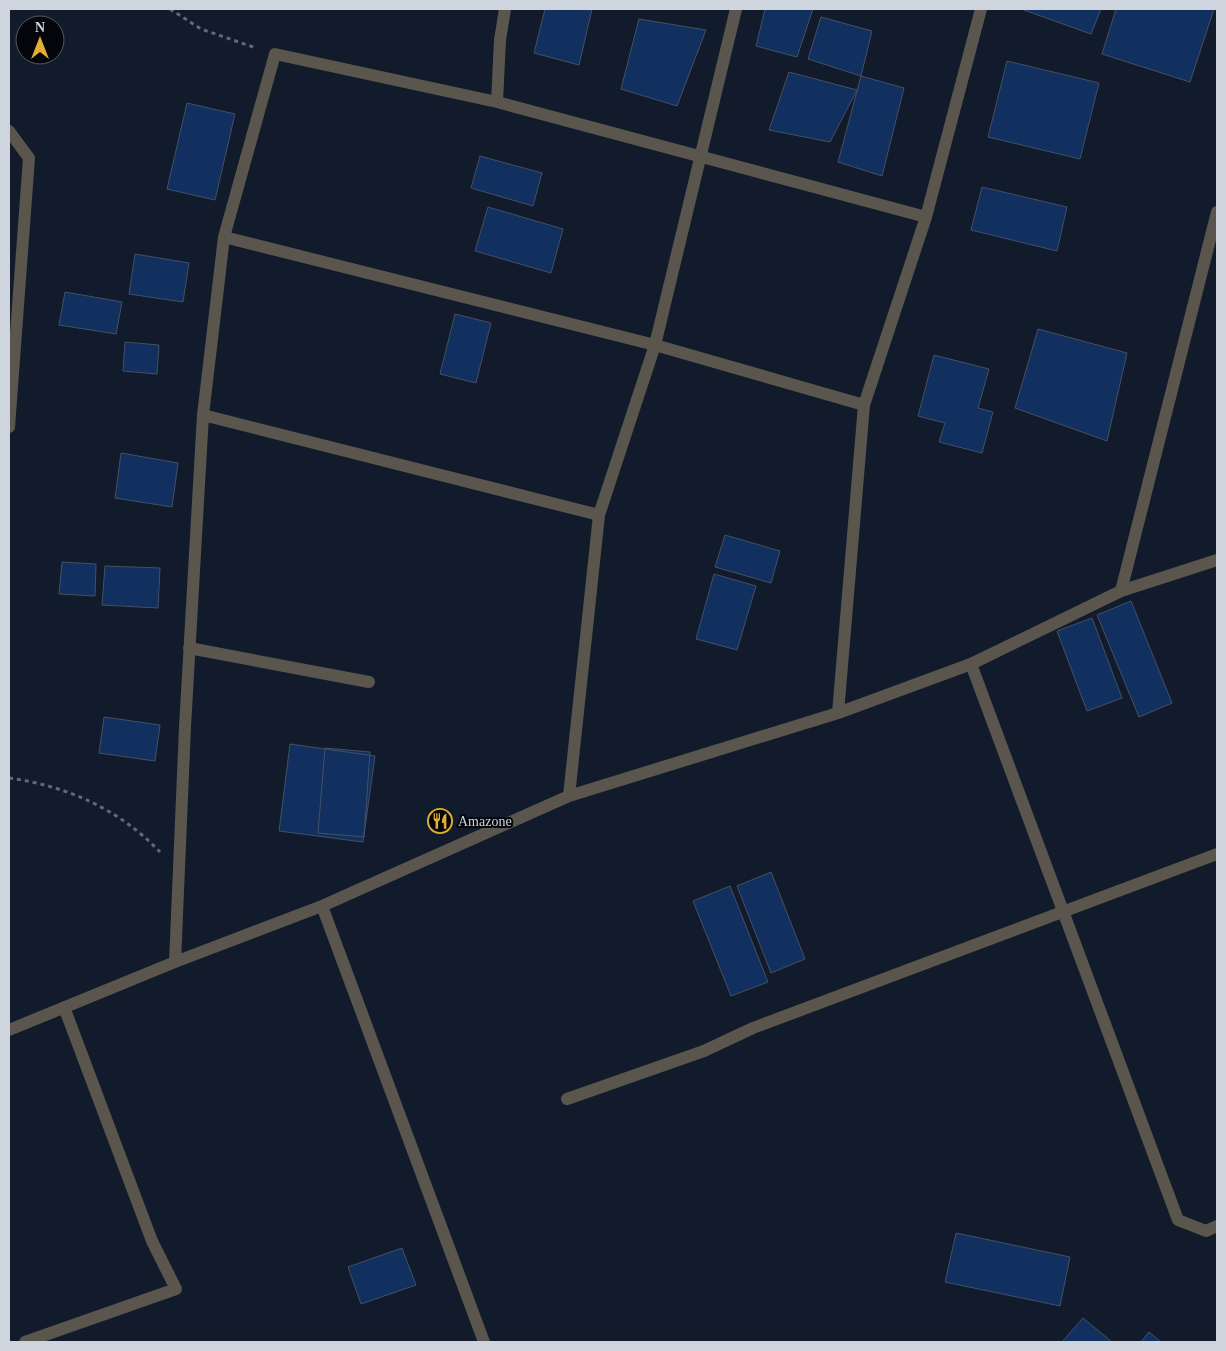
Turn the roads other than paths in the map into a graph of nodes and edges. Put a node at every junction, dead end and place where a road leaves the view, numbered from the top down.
1 (505, 9) edge
2 (736, 9) edge
3 (981, 9) edge
4 (497, 102) junction
5 (9, 131) edge
6 (702, 158) junction
7 (1217, 212) edge
8 (926, 217) junction
9 (224, 237) junction
10 (655, 345) junction
11 (864, 405) junction
12 (203, 415) junction
13 (9, 427) edge
14 (599, 515) junction
15 (1217, 560) edge
16 (1121, 591) junction
17 (189, 648) junction
18 (971, 664) junction
19 (370, 682) dead end
20 (838, 713) junction
21 (569, 796) junction
22 (1217, 854) edge
23 (322, 906) junction
24 (1063, 910) junction
25 (175, 962) junction
26 (64, 1007) junction
27 (9, 1030) edge
28 (567, 1099) dead end
29 (1217, 1226) edge
30 (24, 1342) edge
31 (484, 1342) edge

1 - 4 street
2 - 6 street
3 - 8 street
4 - 6 street
4 - 9 street
5 - 13 street
6 - 8 street
6 - 10 street
7 - 16 street
8 - 11 street
9 - 10 street
9 - 12 street
10 - 11 street
10 - 14 street
11 - 20 street
12 - 14 street
12 - 17 street
14 - 21 street
15 - 16 street
16 - 18 street
17 - 19 street
17 - 25 street
18 - 20 street
18 - 24 street
20 - 21 street
21 - 23 street
22 - 24 street
23 - 25 street
23 - 31 street
24 - 28 street
24 - 29 street
25 - 26 street
26 - 27 street
26 - 30 street

